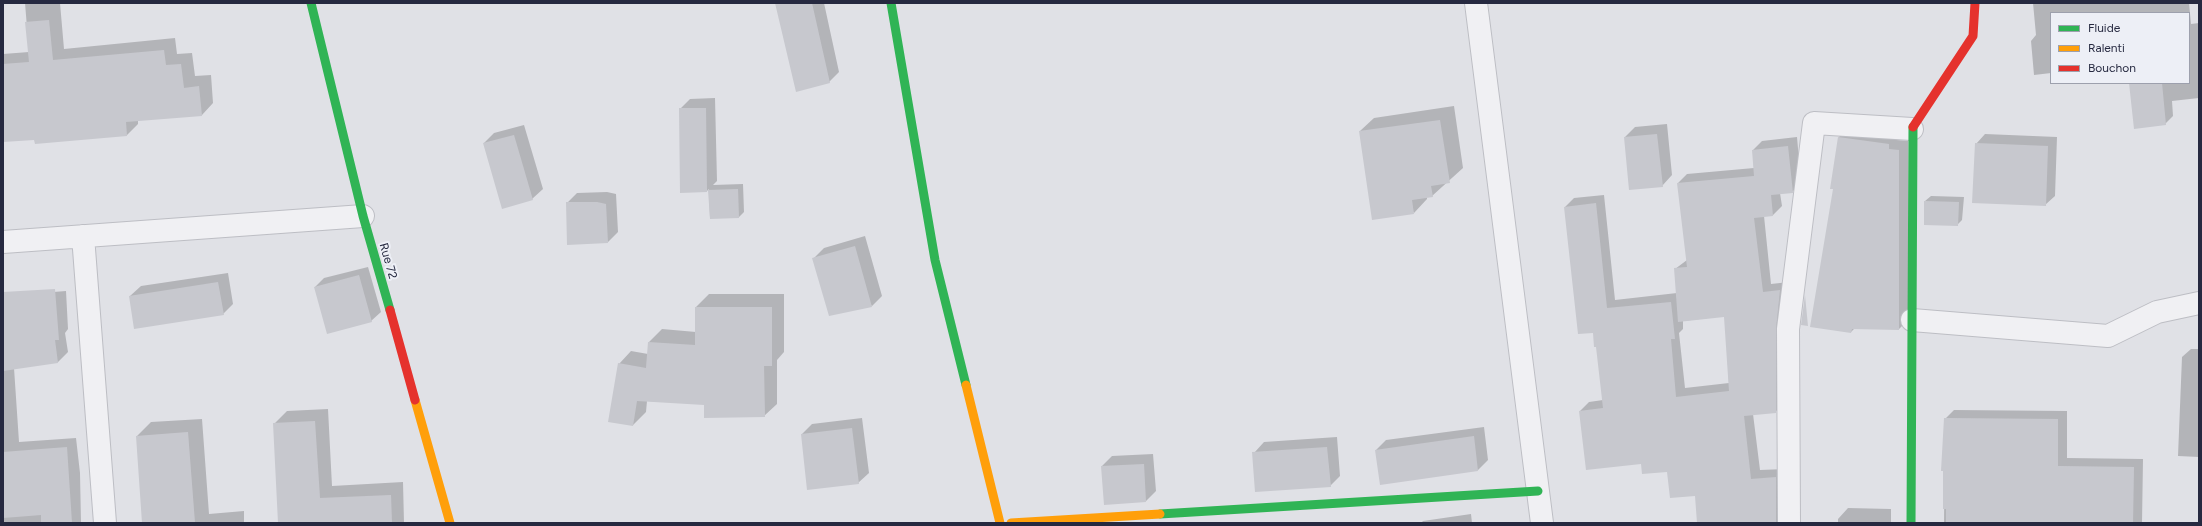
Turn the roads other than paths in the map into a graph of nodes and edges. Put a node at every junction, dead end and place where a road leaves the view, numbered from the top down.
1 (311, 3) edge
2 (890, 3) edge
3 (1476, 3) edge
4 (1975, 3) edge
5 (1912, 129) junction
6 (363, 216) junction
7 (83, 236) junction
8 (3, 242) edge
9 (2199, 303) edge
10 (1912, 320) junction
11 (1538, 491) junction
12 (105, 523) edge
13 (450, 523) edge
14 (1000, 523) edge
15 (1011, 523) edge
16 (1542, 523) edge
17 (1789, 523) edge
18 (1911, 523) edge

1 - 6 street, Rue 72
2 - 14 street
3 - 11 street
4 - 5 street
5 - 10 street
5 - 17 street
6 - 7 street
6 - 13 street, Rue 72
7 - 8 street
7 - 12 street
9 - 10 street
10 - 18 street
11 - 15 street
11 - 16 street

